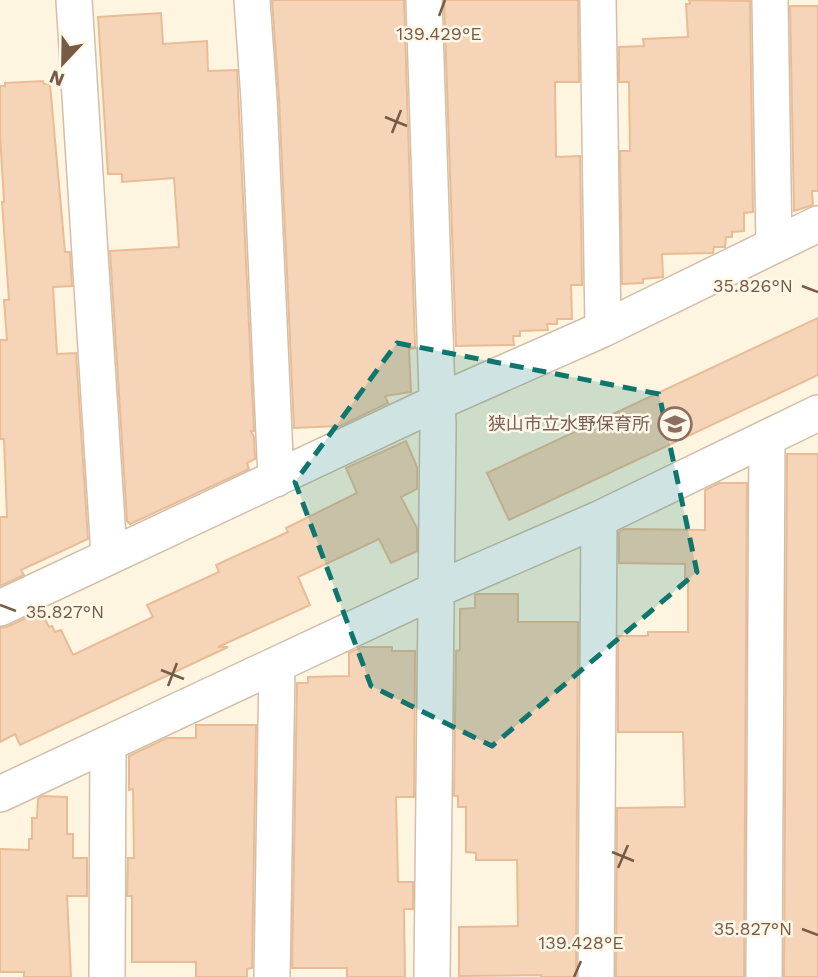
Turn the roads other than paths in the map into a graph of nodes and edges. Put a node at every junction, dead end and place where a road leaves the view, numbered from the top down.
1 (74, 0) edge
2 (252, 0) edge
3 (424, 0) edge
4 (598, 0) edge
5 (770, 0) edge
6 (818, 224) edge
7 (774, 245) junction
8 (603, 329) junction
9 (438, 402) junction
10 (818, 414) edge
11 (766, 439) junction
12 (276, 479) junction
13 (599, 519) junction
14 (109, 555) junction
15 (438, 589) junction
16 (0, 608) edge
17 (277, 666) junction
18 (108, 745) junction
19 (0, 794) edge
20 (107, 977) edge
21 (272, 977) edge
22 (432, 977) edge
23 (596, 977) edge
24 (764, 977) edge

1 - 14 street
2 - 12 street
3 - 9 street
4 - 8 street
5 - 7 street
6 - 7 street
7 - 8 street
8 - 9 street
9 - 12 street
9 - 15 street
10 - 11 street
11 - 13 street
11 - 24 street
12 - 14 street
13 - 15 street
13 - 23 street
14 - 16 street
15 - 17 street
15 - 22 street
17 - 18 street
17 - 21 street
18 - 19 street
18 - 20 street

